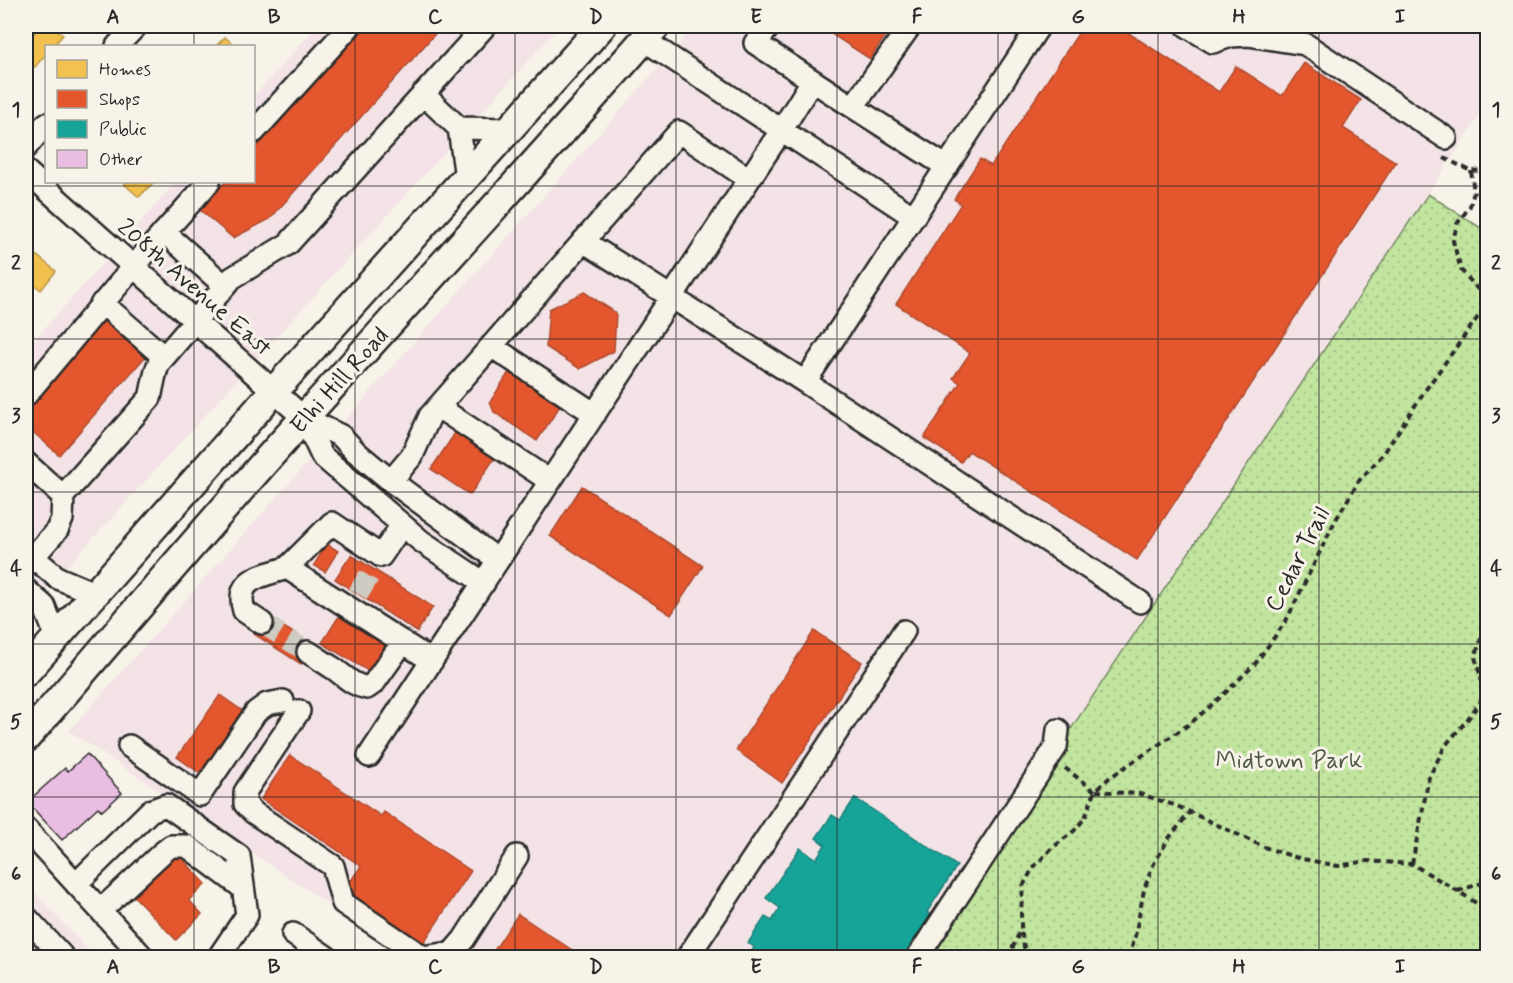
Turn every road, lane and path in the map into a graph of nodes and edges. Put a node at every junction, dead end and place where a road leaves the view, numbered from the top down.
1 (136, 26) edge
2 (350, 26) edge
3 (485, 26) edge
4 (602, 26) edge
5 (770, 26) edge
6 (910, 26) edge
7 (1039, 26) edge
8 (1187, 26) edge
9 (650, 33) edge
10 (118, 45) edge
11 (812, 81) junction
12 (423, 94) junction
13 (853, 107) junction
14 (45, 125) edge
15 (459, 128) junction
16 (510, 129) junction
17 (255, 131) edge
18 (781, 131) junction
19 (1440, 146) joint
20 (26, 147) edge
21 (947, 166) junction
22 (1488, 170) edge
23 (26, 171) edge
24 (1471, 171) junction
25 (466, 178) junction
26 (749, 179) junction
27 (208, 183) edge
28 (914, 217) junction
29 (164, 232) junction
30 (584, 241) junction
31 (134, 266) junction
32 (225, 286) junction
33 (672, 297) junction
34 (1488, 302) edge
35 (102, 303) junction
36 (195, 321) junction
37 (492, 346) junction
38 (164, 357) junction
39 (805, 382) junction
40 (274, 391) junction
41 (26, 395) edge
42 (438, 407) junction
43 (595, 414) junction
44 (303, 418) junction
45 (26, 463) edge
46 (391, 481) junction
47 (550, 481) junction
48 (63, 496) junction
49 (402, 525) junction
50 (498, 560) junction
51 (29, 561) edge
52 (287, 568) junction
53 (484, 583) junction
54 (26, 591) edge
55 (96, 594) junction
56 (1140, 602) dead end
57 (262, 623) tunnel mouth
58 (1488, 628) edge
59 (904, 631) dead end
60 (56, 636) junction
61 (403, 642) junction
62 (308, 652) tunnel mouth
63 (432, 661) junction
64 (26, 672) edge
65 (1058, 730) dead end
66 (26, 738) edge
67 (129, 746) dead end
68 (369, 756) dead end
69 (1050, 757) junction
70 (1095, 791) junction
71 (1190, 812) junction
72 (26, 830) edge
73 (517, 856) dead end
74 (1412, 864) junction
75 (1488, 881) edge
76 (76, 884) junction
77 (243, 888) junction
78 (1458, 891) junction
79 (101, 910) junction
80 (1488, 911) edge
81 (26, 917) edge
82 (1021, 928) junction
83 (293, 934) dead end
84 (64, 957) edge
85 (144, 957) edge
86 (218, 957) edge
87 (328, 957) edge
88 (687, 957) edge
89 (917, 957) edge
90 (1008, 957) edge
91 (1030, 957) edge
92 (1129, 957) edge

1 - 10 street
2 - 17 street
3 - 12 street
4 - 16 main road, Elhi Hill Road
5 - 11 street
6 - 13 street
7 - 21 street
8 - 19 street
9 - 18 street
9 - 44 main road, Elhi Hill Road
11 - 13 street
11 - 18 street
12 - 15 street
12 - 32 street
13 - 21 street
14 - 20 street
15 - 16 street
15 - 25 street
16 - 25 main road, Elhi Hill Road
18 - 26 street
18 - 28 street
19 - 24 path
21 - 28 street
22 - 24 path
23 - 31 street, 208th Avenue East
24 - 34 path
25 - 40 main road, Elhi Hill Road
26 - 30 street
26 - 33 street
27 - 29 street
28 - 39 street
29 - 31 street
29 - 32 street
30 - 33 street
30 - 37 street
31 - 35 street
31 - 36 street, 208th Avenue East
32 - 36 street
33 - 39 street
33 - 43 street
34 - 70 path, Cedar Trail
35 - 38 street
35 - 41 street
36 - 38 street
36 - 40 street, 208th Avenue East
37 - 42 street
37 - 43 street
38 - 48 street
39 - 56 street
40 - 44 street, 208th Avenue East
40 - 55 main road, Elhi Hill Road
42 - 46 street
42 - 47 street
43 - 47 street
44 - 46 street
44 - 49 street
44 - 66 main road, Elhi Hill Road
45 - 48 street
46 - 50 street
47 - 50 street
48 - 51 street
49 - 52 street
49 - 53 street
50 - 53 street
51 - 55 street
52 - 57 street
52 - 61 street
53 - 63 street
54 - 60 street
55 - 60 main road, Elhi Hill Road
58 - 74 path
59 - 88 street
60 - 64 main road, Elhi Hill Road
61 - 62 street
61 - 63 street
63 - 68 street
65 - 69 street
67 - 73 street
69 - 70 path
69 - 89 street
70 - 71 path
70 - 82 path
71 - 74 path
71 - 92 path
72 - 76 street
74 - 78 path
75 - 78 path
76 - 77 street
76 - 79 street
77 - 79 street
77 - 86 street
78 - 80 path
79 - 85 street
81 - 84 street
82 - 90 path
82 - 91 path
83 - 87 street

